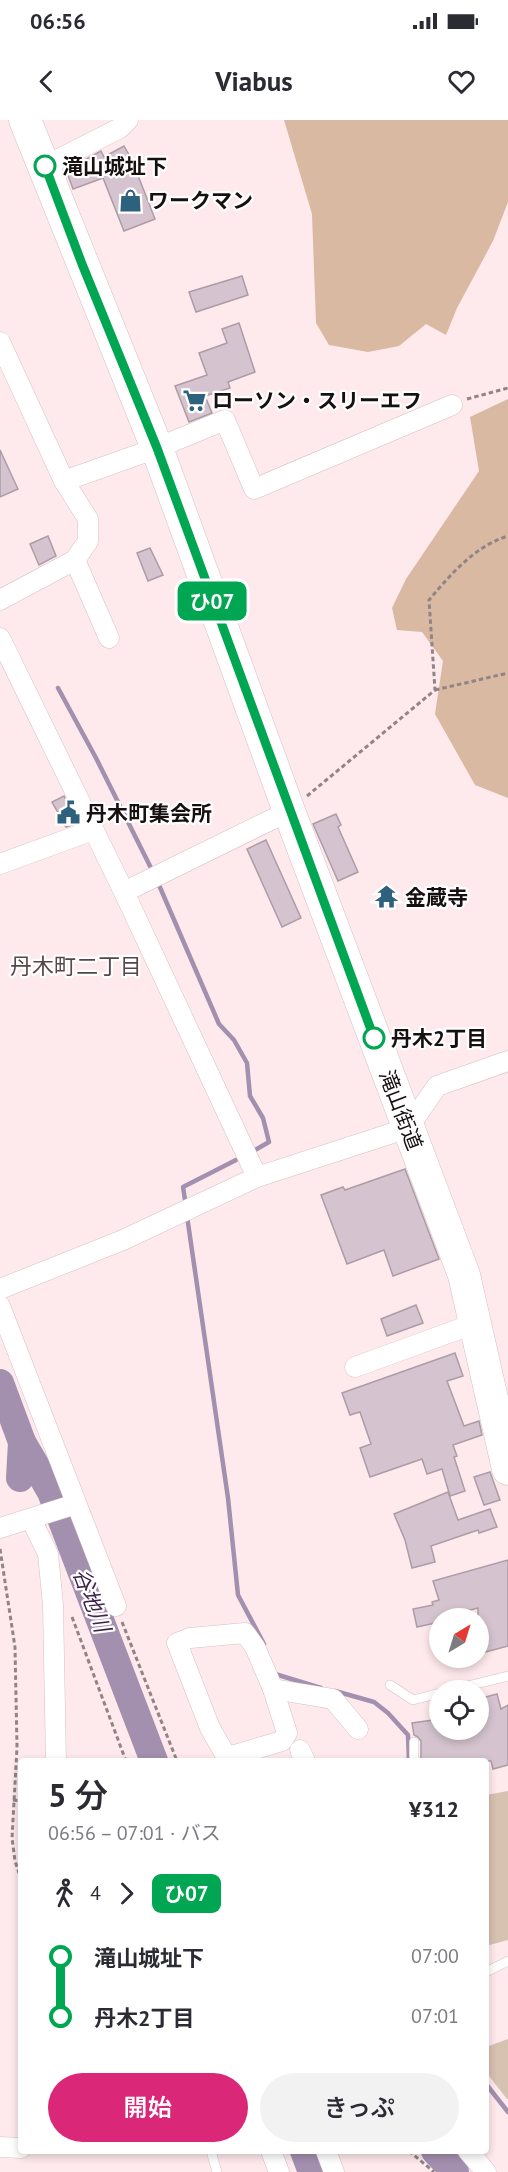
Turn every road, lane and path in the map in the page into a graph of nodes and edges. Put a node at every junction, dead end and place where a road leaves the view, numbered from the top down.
1 (25, 120) edge
2 (128, 120) edge
3 (45, 166) junction
4 (0, 342) edge
5 (508, 388) edge
6 (452, 405) joint
7 (157, 448) junction
8 (64, 481) junction
9 (508, 536) edge
10 (75, 560) junction
11 (0, 600) edge
12 (0, 638) edge
13 (109, 638) dead end
14 (508, 673) edge
15 (435, 690) junction
16 (289, 811) junction
17 (93, 830) junction
18 (0, 864) edge
19 (124, 892) junction
20 (508, 1061) edge
21 (408, 1128) junction
22 (257, 1176) junction
23 (0, 1289) edge
24 (0, 1306) edge
25 (476, 1323) junction
26 (355, 1367) dead end
27 (508, 1469) edge
28 (74, 1505) junction
29 (36, 1518) junction
30 (0, 1528) edge
31 (0, 1549) edge
32 (116, 1606) joint
33 (72, 1617) dead end
34 (508, 1676) edge
35 (489, 1681) edge
36 (390, 1685) dead end
37 (273, 1689) junction
38 (429, 1696) edge
39 (358, 1729) dead end
40 (414, 1742) dead end
41 (56, 1758) edge
42 (125, 1758) edge
43 (176, 1758) edge
44 (228, 1758) edge
45 (232, 1758) edge
46 (414, 1758) edge
47 (13, 1800) junction
48 (18, 1801) edge
49 (18, 1870) edge
50 (508, 1961) edge
51 (489, 1970) edge
52 (0, 2147) edge
53 (18, 2148) edge
54 (213, 2154) edge
55 (272, 2154) edge
56 (327, 2154) edge
57 (413, 2154) edge
58 (471, 2154) edge
59 (217, 2172) edge
60 (279, 2172) edge
61 (334, 2172) edge
62 (434, 2172) edge
63 (486, 2172) edge

1 - 3 highway, 滝山街道
2 - 3 street
3 - 7 highway, 滝山街道
4 - 8 street
5 - 6 path
6 - 7 street
7 - 8 street
7 - 16 highway, 滝山街道
8 - 10 street
9 - 15 path
10 - 11 street
10 - 13 street
12 - 17 street
14 - 15 path
15 - 16 path
16 - 19 street
16 - 21 highway, 滝山街道
17 - 18 street
17 - 19 street
19 - 22 street
20 - 21 street
21 - 22 street
21 - 25 highway, 滝山街道
22 - 23 street
24 - 28 street
25 - 26 street
25 - 27 highway, 滝山街道
28 - 29 street
28 - 32 street
29 - 30 street
29 - 41 street
31 - 47 path
32 - 43 path
33 - 42 path
34 - 35 lane
36 - 38 lane
37 - 39 street
37 - 44 street
37 - 45 street
40 - 46 lane
47 - 48 path
47 - 49 path
50 - 51 lane
52 - 53 street
54 - 59 lane
55 - 60 street
56 - 61 street
57 - 62 path
58 - 63 street

